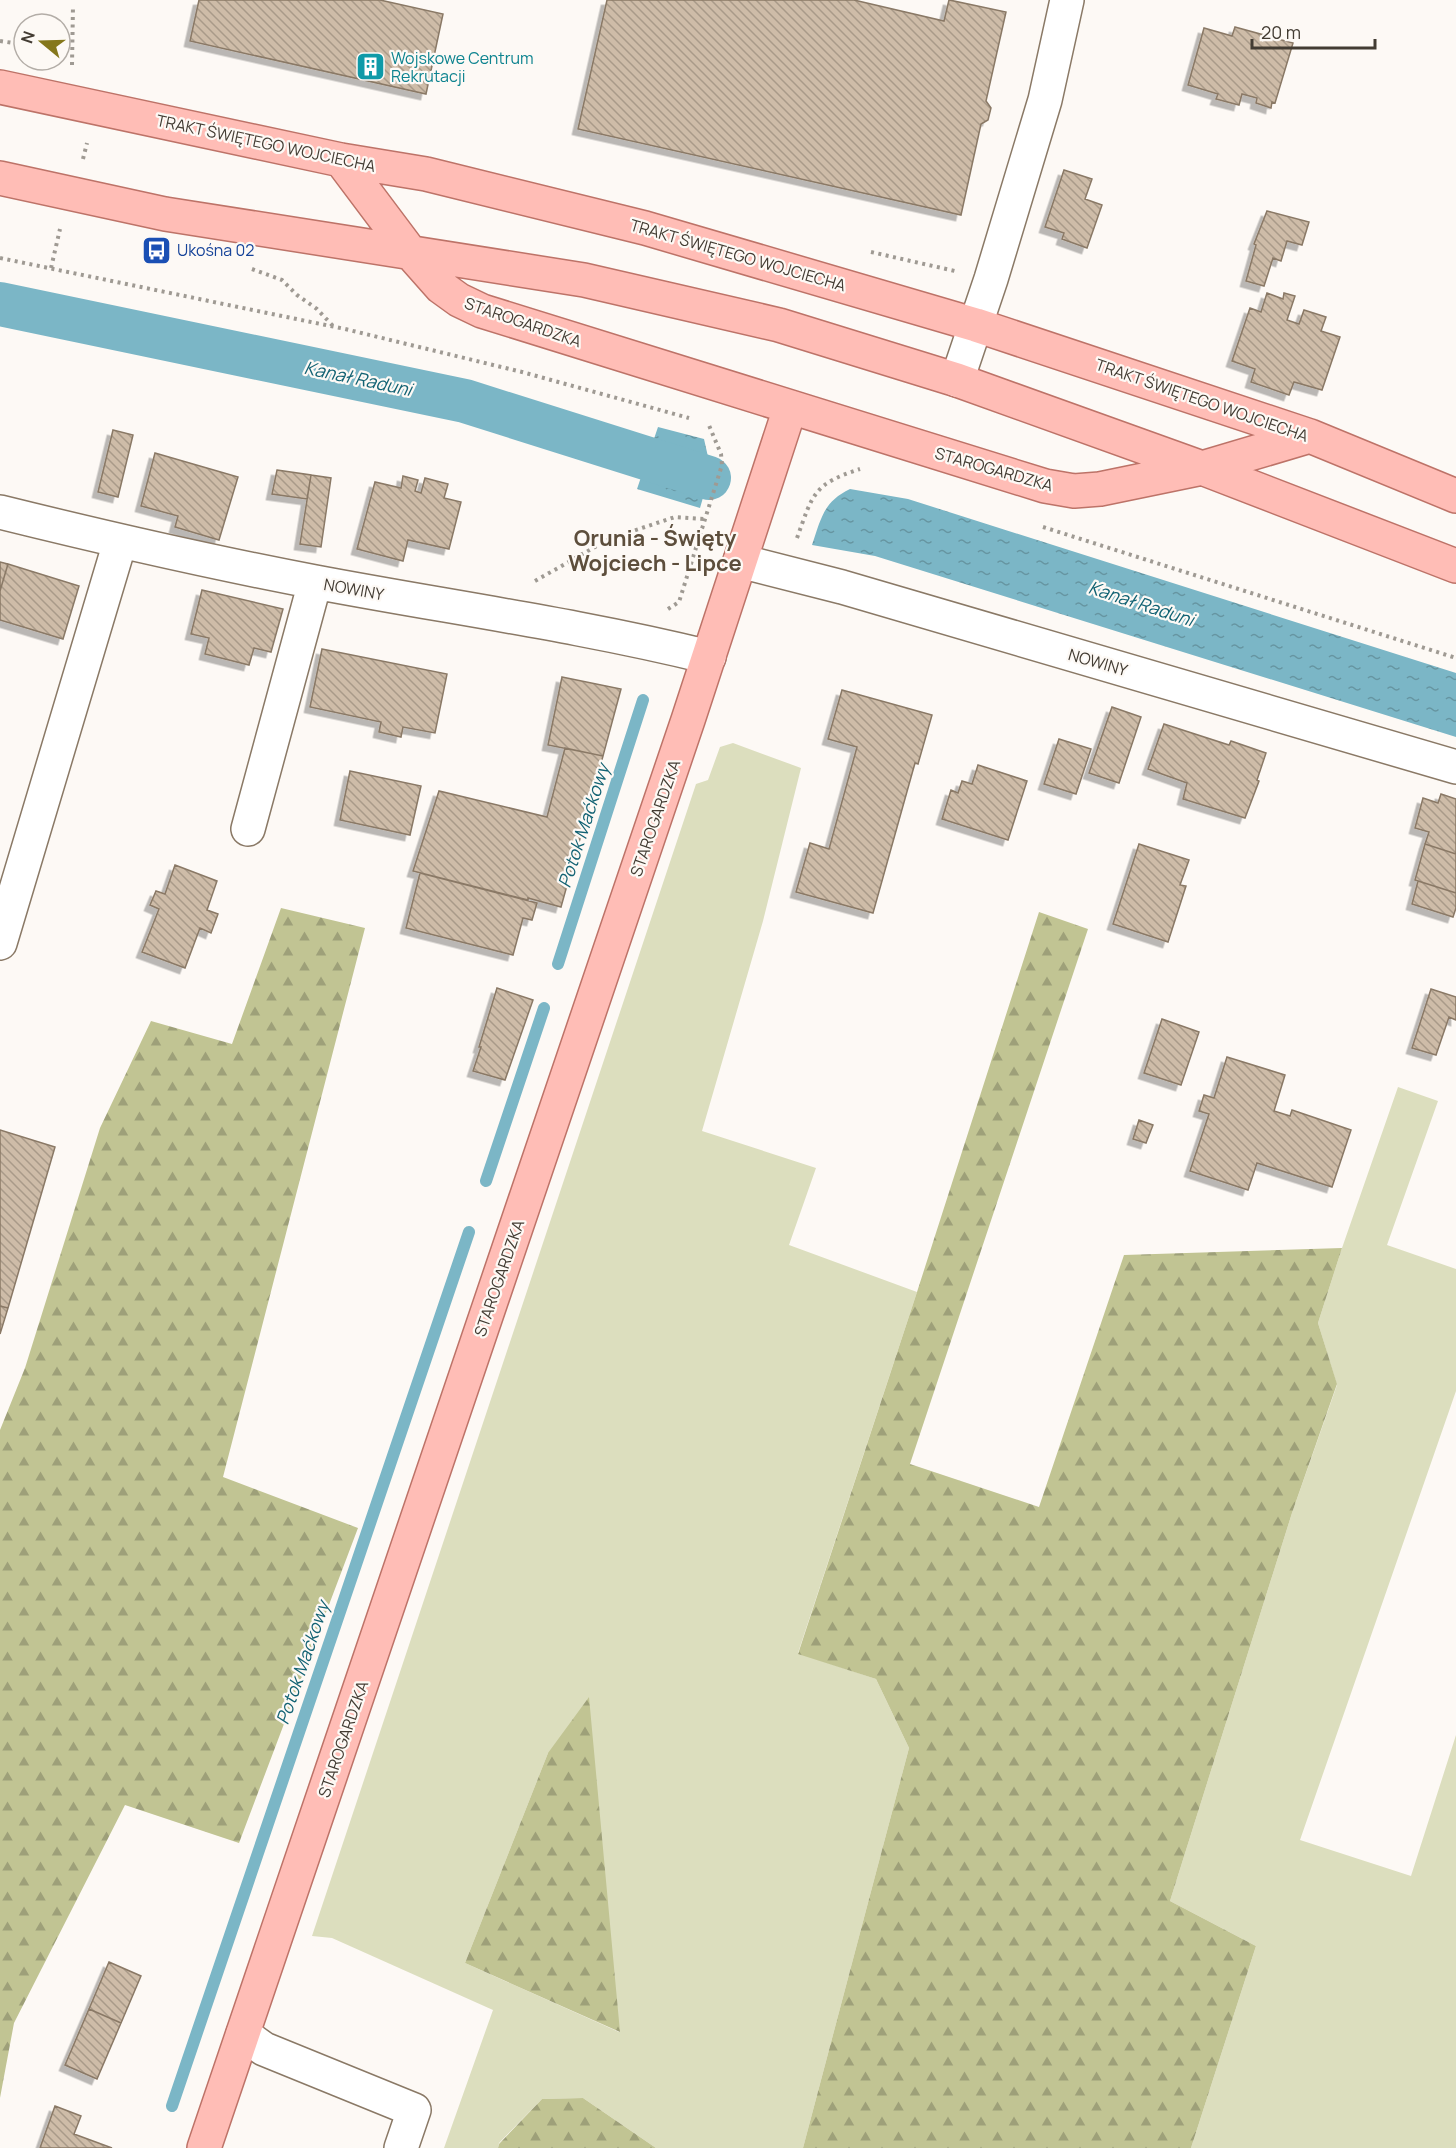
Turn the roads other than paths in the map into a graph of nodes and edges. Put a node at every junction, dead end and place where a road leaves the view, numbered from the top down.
1 (1067, 0) edge
2 (0, 87) edge
3 (341, 160) junction
4 (6, 173) edge
5 (410, 252) junction
6 (976, 325) junction
7 (957, 380) junction
8 (790, 408) junction
9 (1310, 436) junction
10 (1202, 468) junction
11 (1456, 496) edge
12 (0, 512) edge
13 (120, 542) junction
14 (740, 561) junction
15 (1456, 566) edge
16 (315, 582) junction
17 (709, 657) junction
18 (1456, 767) edge
19 (248, 829) dead end
20 (0, 943) edge
21 (243, 2034) junction
22 (204, 2148) edge
23 (401, 2148) edge

1 - 6 street
2 - 3 main road, TRAKT ŚWIĘTEGO WOJCIECHA
3 - 5 main road, STAROGARDZKA
3 - 6 main road, TRAKT ŚWIĘTEGO WOJCIECHA
4 - 5 main road
5 - 7 main road
5 - 8 main road, STAROGARDZKA
6 - 7 street
6 - 9 main road, TRAKT ŚWIĘTEGO WOJCIECHA
7 - 10 main road
8 - 10 main road, STAROGARDZKA
8 - 14 main road, STAROGARDZKA
9 - 10 main road, STAROGARDZKA
9 - 11 main road, TRAKT ŚWIĘTEGO WOJCIECHA
10 - 15 main road
12 - 13 street, NOWINY
13 - 16 street, NOWINY
13 - 20 street
14 - 17 main road, STAROGARDZKA
14 - 18 street, NOWINY
16 - 17 street, NOWINY
16 - 19 street
17 - 21 main road, STAROGARDZKA
21 - 22 main road, STAROGARDZKA
21 - 23 street

